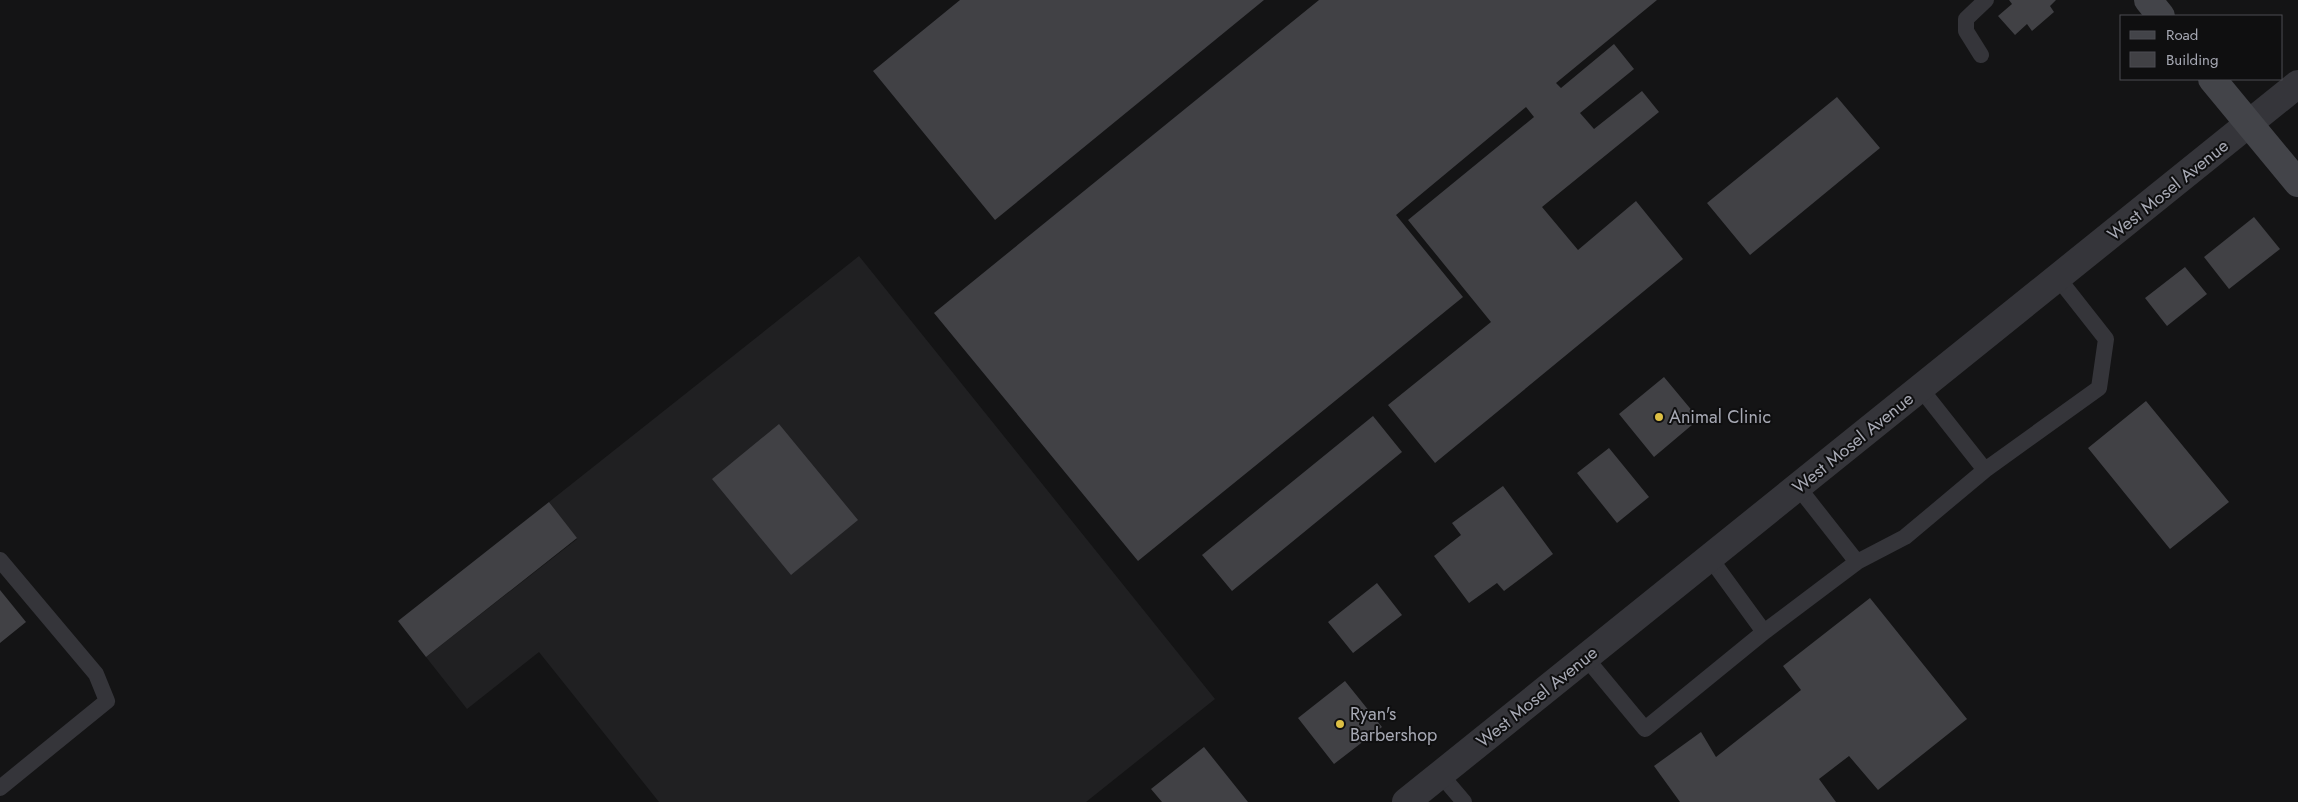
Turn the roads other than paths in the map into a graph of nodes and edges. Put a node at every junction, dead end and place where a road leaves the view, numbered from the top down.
1 (1986, 0) edge
2 (2148, 0) edge
3 (2160, 15) edge
4 (1981, 55) dead end
5 (2213, 80) edge
6 (2298, 84) edge
7 (2250, 124) junction
8 (2298, 182) edge
9 (2058, 278) junction
10 (1921, 389) junction
11 (1985, 470) junction
12 (1798, 487) junction
13 (1710, 558) junction
14 (0, 560) edge
15 (1857, 562) junction
16 (1764, 632) junction
17 (1586, 658) junction
18 (1440, 775) junction
19 (0, 788) edge
20 (1406, 802) edge
21 (1464, 802) edge

1 - 4 lane
2 - 3 street
5 - 7 street
6 - 7 street, West Mosel Avenue
7 - 8 street
7 - 9 street, West Mosel Avenue
9 - 10 street, West Mosel Avenue
9 - 11 lane
10 - 11 lane
10 - 12 street, West Mosel Avenue
11 - 15 lane
12 - 13 street, West Mosel Avenue
12 - 15 lane
13 - 16 lane
13 - 17 street, West Mosel Avenue
14 - 19 lane
15 - 16 lane
16 - 17 lane
17 - 18 street, West Mosel Avenue
18 - 20 street, West Mosel Avenue
18 - 21 lane

